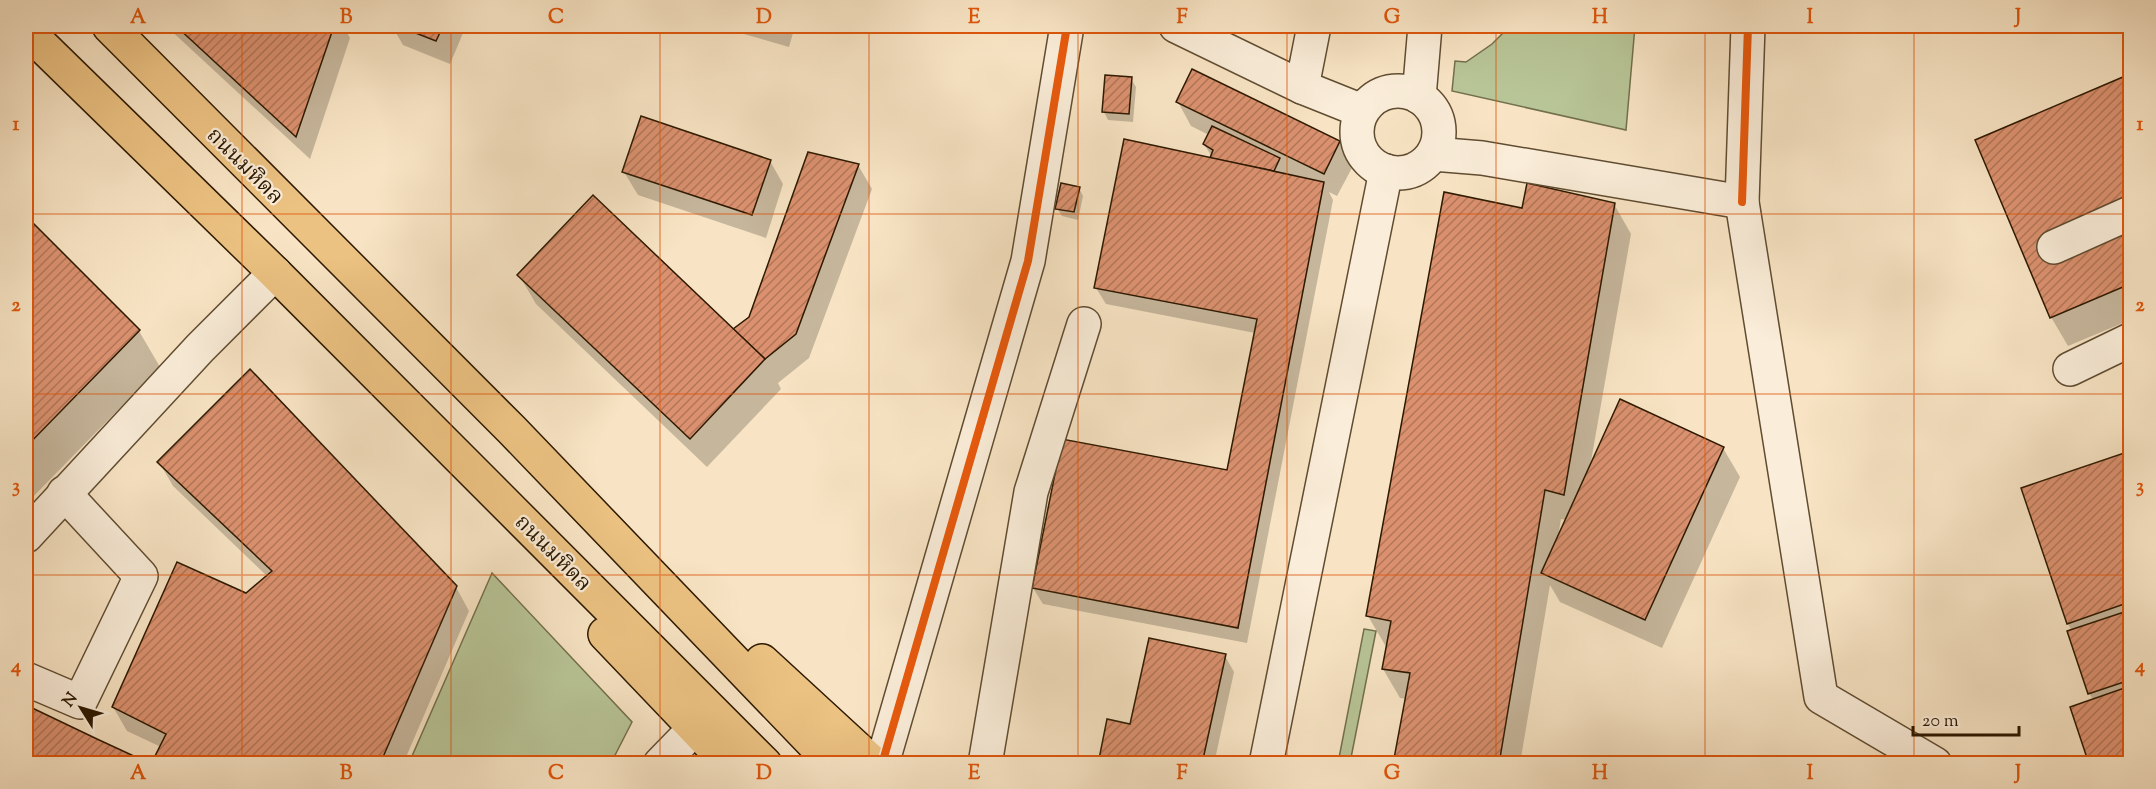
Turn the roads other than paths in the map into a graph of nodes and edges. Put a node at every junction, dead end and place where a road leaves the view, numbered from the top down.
1 (109, 26) edge
2 (1067, 26) edge
3 (1176, 26) edge
4 (1314, 26) edge
5 (1425, 26) edge
6 (1748, 26) edge
7 (26, 30) edge
8 (1302, 87) junction
9 (1419, 97) junction
10 (1362, 111) junction
11 (1433, 154) junction
12 (1393, 172) junction
13 (1742, 202) junction
14 (2130, 213) edge
15 (2054, 247) dead end
16 (275, 273) junction
17 (1084, 324) dead end
18 (342, 340) junction
19 (2130, 340) edge
20 (2070, 369) dead end
21 (512, 430) junction
22 (64, 494) junction
23 (26, 536) edge
24 (26, 679) edge
25 (695, 728) junction
26 (660, 764) edge
27 (729, 764) edge
28 (765, 764) edge
29 (833, 764) edge
30 (874, 764) edge
31 (882, 764) edge
32 (985, 764) edge
33 (1266, 764) edge
34 (1284, 764) edge
35 (1935, 764) edge

1 - 21 main road, ถนนมหิดล
2 - 31 street
3 - 8 street
4 - 8 street
5 - 9 street
6 - 13 street
7 - 16 main road, ถนนมหิดล
8 - 10 street
9 - 10 street
9 - 11 street
10 - 12 street
11 - 12 street
11 - 13 street
12 - 33 street
12 - 34 street
13 - 35 street
14 - 15 street
16 - 18 main road, ถนนมหิดล
16 - 22 street
17 - 32 street
18 - 25 main road, ถนนมหิดล
18 - 28 main road, ถนนมหิดล
19 - 20 street
21 - 29 main road, ถนนมหิดล
21 - 30 main road, ถนนมหิดล
22 - 23 street
22 - 24 street
25 - 26 street
25 - 27 main road, ถนนมหิดล

